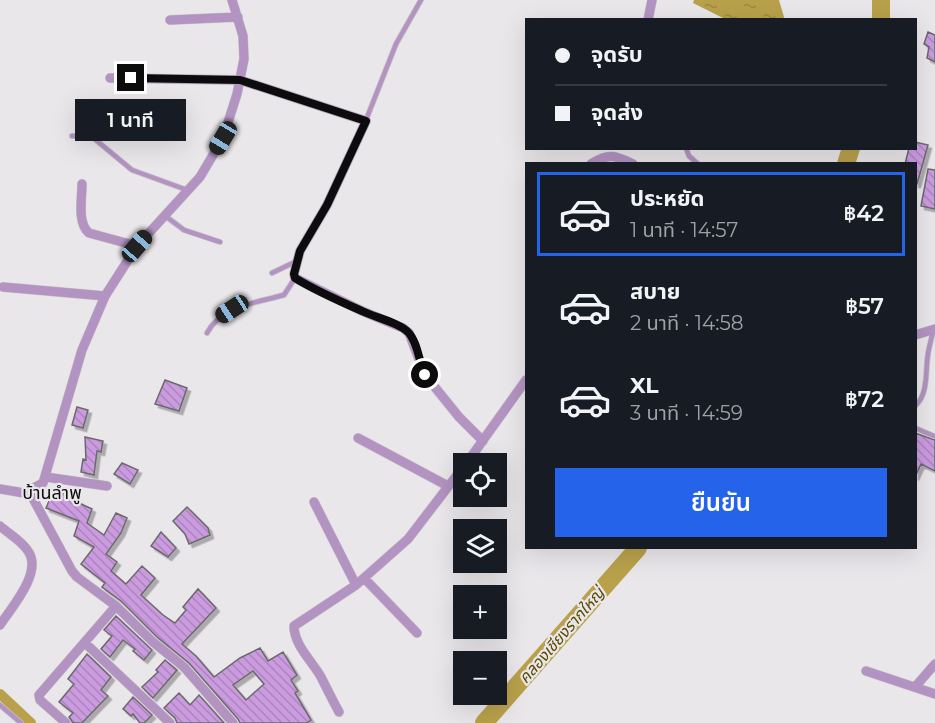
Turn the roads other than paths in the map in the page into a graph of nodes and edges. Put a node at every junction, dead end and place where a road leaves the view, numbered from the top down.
1 (232, 0) edge
2 (421, 0) edge
3 (652, 0) edge
4 (238, 17) junction
5 (648, 18) edge
6 (170, 20) dead end
7 (110, 78) dead end
8 (240, 80) junction
9 (366, 121) junction
10 (72, 136) dead end
11 (687, 150) edge
12 (594, 162) edge
13 (629, 162) edge
14 (696, 162) edge
15 (82, 184) dead end
16 (187, 190) junction
17 (164, 215) junction
18 (220, 242) dead end
19 (137, 246) junction
20 (297, 261) junction
21 (272, 273) dead end
22 (295, 278) junction
23 (3, 287) dead end
24 (105, 296) junction
25 (934, 329) edge
26 (207, 333) dead end
27 (917, 334) edge
28 (525, 381) edge
29 (917, 404) edge
30 (917, 430) edge
31 (934, 436) edge
32 (358, 438) dead end
33 (483, 441) junction
34 (474, 453) edge
35 (46, 477) junction
36 (453, 480) edge
37 (107, 486) dead end
38 (448, 486) junction
39 (0, 489) edge
40 (29, 491) junction
41 (314, 502) dead end
42 (0, 526) edge
43 (364, 578) junction
44 (356, 585) junction
45 (116, 606) junction
46 (0, 625) edge
47 (417, 633) dead end
48 (85, 643) junction
49 (935, 664) edge
50 (866, 671) dead end
51 (915, 687) junction
52 (935, 694) edge
53 (0, 705) edge
54 (339, 712) dead end
55 (14, 721) edge
56 (21, 723) edge
57 (66, 723) edge
58 (170, 723) edge
59 (232, 723) edge

1 - 4 street
2 - 9 lane
3 - 5 street
4 - 6 street
4 - 8 street
7 - 8 street
8 - 9 street
8 - 16 street
9 - 20 street
10 - 16 lane
11 - 14 lane
12 - 13 street
15 - 19 street
16 - 17 street
17 - 18 lane
17 - 19 street
19 - 24 street
20 - 21 lane
20 - 22 street
22 - 26 lane
22 - 33 street
23 - 24 street
24 - 35 street
25 - 27 street
25 - 29 lane
28 - 33 street
30 - 31 lane
32 - 38 street
33 - 34 street
35 - 37 street
35 - 40 street
36 - 38 street
38 - 43 street
39 - 40 street
40 - 45 street
41 - 44 street
42 - 46 street
43 - 44 street
43 - 47 street
44 - 54 street
45 - 48 street
45 - 59 street
48 - 57 street
48 - 58 street
49 - 51 street
50 - 51 street
51 - 52 street
53 - 55 lane
55 - 56 lane

